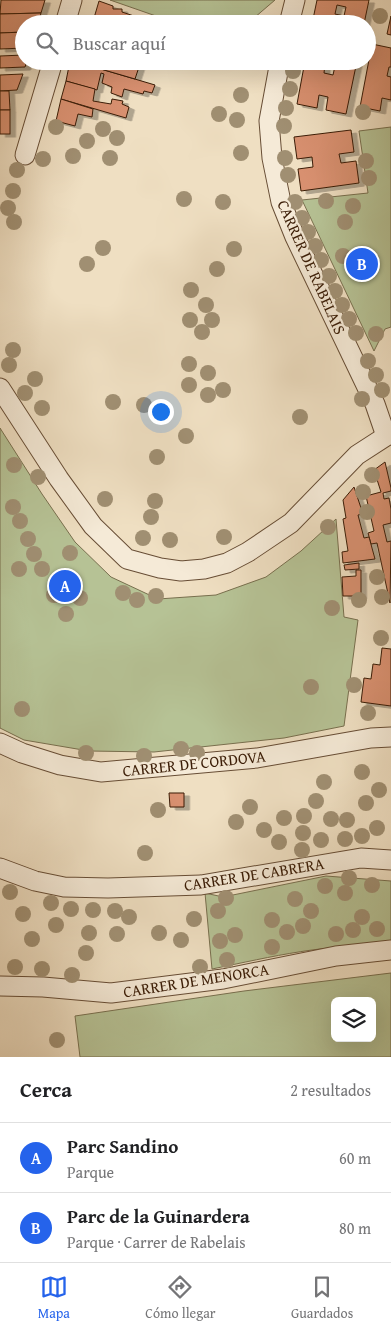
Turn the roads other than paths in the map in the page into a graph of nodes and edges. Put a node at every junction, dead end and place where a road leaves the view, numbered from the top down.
1 (72, 0) edge
2 (295, 0) edge
3 (67, 15) edge
4 (291, 15) edge
5 (50, 70) edge
6 (278, 70) edge
7 (25, 155) dead end
8 (0, 388) edge
9 (388, 434) edge
10 (391, 737) edge
11 (0, 742) edge
12 (391, 860) edge
13 (0, 868) edge
14 (391, 950) edge
15 (0, 986) edge

1 - 3 street
2 - 4 street
5 - 7 street
6 - 9 street, CARRER DE RABELAIS
8 - 9 street
10 - 11 street, CARRER DE CORDOVA
12 - 13 street, CARRER DE CABRERA
14 - 15 street, CARRER DE MENORCA

